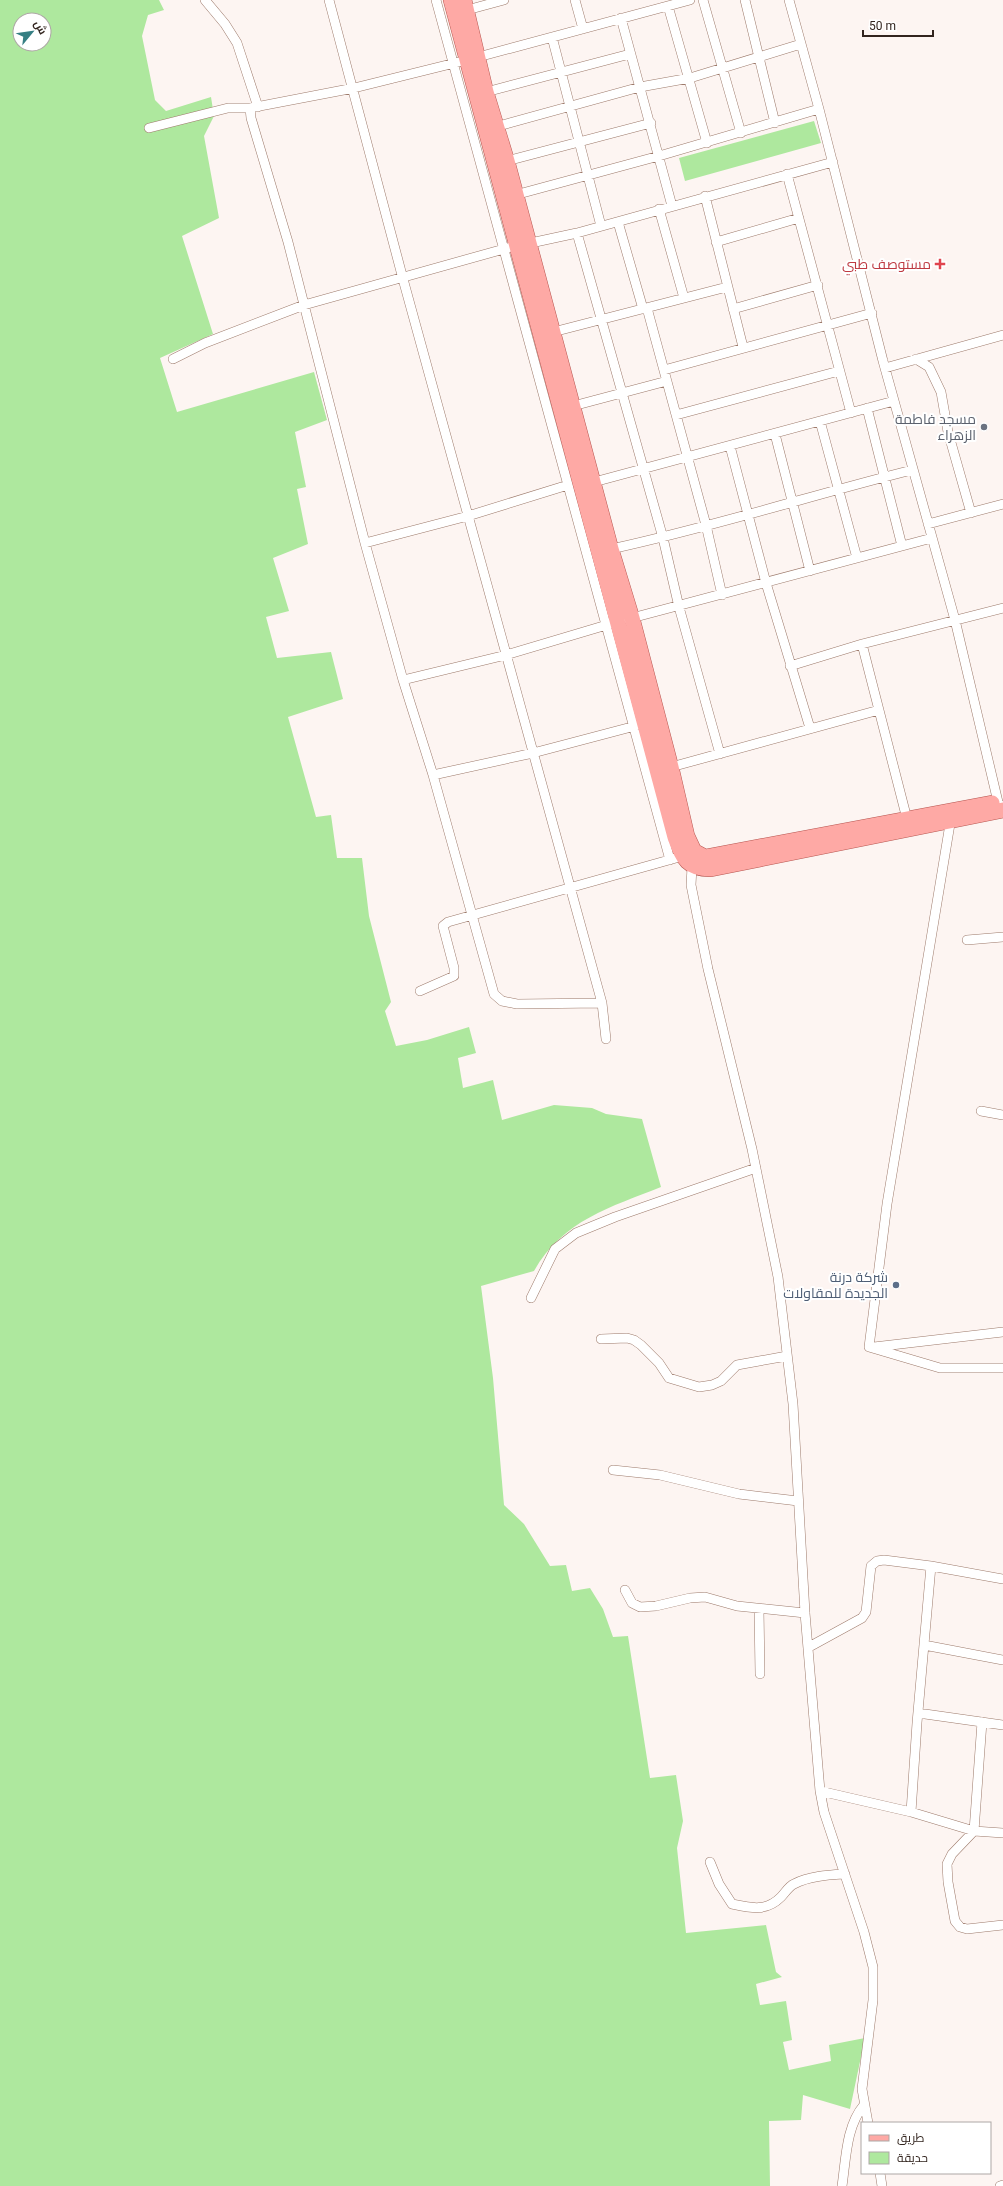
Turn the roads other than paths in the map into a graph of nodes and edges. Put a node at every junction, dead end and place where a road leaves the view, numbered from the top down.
1 (205, 0) edge
2 (329, 0) edge
3 (436, 0) edge
4 (451, 0) edge
5 (504, 0) edge
6 (575, 0) edge
7 (690, 0) edge
8 (703, 0) edge
9 (745, 0) edge
10 (789, 0) edge
11 (465, 5) edge
12 (662, 5) edge
13 (621, 18) junction
14 (583, 29) junction
15 (552, 37) junction
16 (801, 44) junction
17 (630, 54) junction
18 (758, 58) junction
19 (466, 60) junction
20 (723, 68) junction
21 (560, 74) junction
22 (690, 78) junction
23 (640, 87) junction
24 (354, 88) junction
25 (486, 92) junction
26 (254, 107) junction
27 (569, 107) junction
28 (819, 110) junction
29 (651, 123) junction
30 (775, 123) junction
31 (496, 127) junction
32 (149, 128) dead end
33 (741, 133) junction
34 (579, 142) junction
35 (707, 143) junction
36 (659, 156) junction
37 (507, 161) junction
38 (833, 162) junction
39 (787, 174) junction
40 (588, 175) junction
41 (515, 195) junction
42 (705, 196) junction
43 (672, 206) junction
44 (659, 209) junction
45 (799, 218) junction
46 (618, 222) junction
47 (601, 226) junction
48 (577, 233) junction
49 (716, 242) junction
50 (517, 246) junction
51 (403, 279) junction
52 (818, 285) junction
53 (727, 287) junction
54 (684, 298) junction
55 (304, 305) junction
56 (645, 309) junction
57 (733, 309) junction
58 (872, 313) junction
59 (601, 320) junction
60 (828, 324) junction
61 (553, 332) junction
62 (1003, 334) edge
63 (743, 347) junction
64 (173, 359) dead end
65 (916, 359) junction
66 (885, 368) junction
67 (664, 370) junction
68 (839, 371) junction
69 (667, 381) junction
70 (622, 392) junction
71 (894, 401) junction
72 (573, 406) junction
73 (867, 408) junction
74 (851, 413) junction
75 (676, 415) junction
76 (820, 421) junction
77 (775, 434) junction
78 (730, 446) junction
79 (688, 456) junction
80 (644, 469) junction
81 (912, 470) junction
82 (884, 477) junction
83 (594, 482) junction
84 (568, 485) junction
85 (839, 488) junction
86 (792, 501) junction
87 (1003, 504) edge
88 (748, 513) junction
89 (971, 513) junction
90 (468, 516) junction
91 (928, 524) junction
92 (706, 525) junction
93 (663, 538) junction
94 (932, 538) junction
95 (365, 543) junction
96 (902, 546) junction
97 (611, 549) junction
98 (857, 558) junction
99 (810, 571) junction
100 (766, 583) junction
101 (722, 595) junction
102 (679, 607) junction
103 (1003, 608) edge
104 (955, 620) junction
105 (619, 622) junction
106 (862, 644) junction
107 (506, 654) junction
108 (790, 666) junction
109 (403, 680) junction
110 (879, 710) junction
111 (640, 725) junction
112 (810, 728) junction
113 (533, 753) junction
114 (720, 754) junction
115 (671, 767) junction
116 (433, 775) junction
117 (1002, 806) edge
118 (951, 816) junction
119 (907, 819) junction
120 (687, 857) junction
121 (569, 888) junction
122 (470, 914) junction
123 (1003, 937) edge
124 (967, 940) dead end
125 (420, 991) dead end
126 (602, 1003) junction
127 (606, 1039) dead end
128 (982, 1111) dead end
129 (1003, 1115) edge
130 (756, 1168) junction
131 (531, 1298) dead end
132 (1003, 1332) edge
133 (601, 1339) dead end
134 (869, 1347) junction
135 (787, 1356) junction
136 (1003, 1368) edge
137 (613, 1470) dead end
138 (798, 1501) junction
139 (931, 1566) junction
140 (1003, 1579) edge
141 (625, 1590) dead end
142 (759, 1609) junction
143 (805, 1613) junction
144 (924, 1645) junction
145 (809, 1647) junction
146 (1003, 1660) edge
147 (760, 1674) dead end
148 (918, 1713) junction
149 (982, 1722) junction
150 (1003, 1725) edge
151 (820, 1791) junction
152 (912, 1812) junction
153 (974, 1832) junction
154 (1003, 1833) edge
155 (710, 1862) dead end
156 (845, 1874) junction
157 (1003, 1925) edge
158 (864, 2105) junction
159 (868, 2122) edge
160 (880, 2174) edge
161 (1003, 2185) edge
162 (842, 2186) edge
163 (882, 2186) edge
164 (1000, 2186) edge

1 - 26 street
2 - 24 street
3 - 19 street
4 - 19 main road
5 - 11 street
6 - 14 street
7 - 12 street
8 - 20 street
9 - 18 street
10 - 16 street
11 - 19 main road
12 - 13 street
12 - 22 street
13 - 14 street
13 - 17 street
14 - 15 street
15 - 19 street
15 - 21 street
16 - 18 street
16 - 28 street
17 - 21 street
17 - 23 street
18 - 20 street
18 - 30 street
19 - 24 street
19 - 25 main road
19 - 50 main road
20 - 22 street
20 - 33 street
21 - 25 street
21 - 27 street
22 - 23 street
22 - 35 street
23 - 27 street
23 - 29 street
24 - 26 street
24 - 51 street
25 - 31 main road
26 - 32 street
26 - 55 street
27 - 31 street
27 - 34 street
28 - 30 street
28 - 38 street
29 - 34 street
29 - 36 street
30 - 33 street
31 - 37 main road
33 - 35 street
34 - 37 street
34 - 40 street
35 - 36 street
36 - 40 street
36 - 43 street
37 - 41 main road
38 - 39 street
38 - 58 street
39 - 42 street
39 - 45 street
40 - 41 street
40 - 47 street
41 - 50 main road
42 - 43 street
42 - 49 street
43 - 44 street
44 - 46 street
44 - 54 street
45 - 49 street
45 - 52 street
46 - 47 street
46 - 56 street
47 - 48 street
48 - 50 street
48 - 59 street
49 - 53 street
50 - 51 street
50 - 61 main road
50 - 84 street
50 - 105 main road
51 - 55 street
51 - 90 street
52 - 57 street
52 - 60 street
53 - 54 street
53 - 57 street
54 - 56 street
55 - 64 street
55 - 95 street
56 - 59 street
56 - 67 street
57 - 63 street
58 - 60 street
58 - 66 street
59 - 61 street
59 - 70 street
60 - 63 street
60 - 68 street
61 - 72 main road
62 - 65 street
63 - 67 street
65 - 66 street
65 - 89 street
66 - 71 street
67 - 69 street
68 - 74 street
68 - 75 street
69 - 70 street
69 - 75 street
70 - 72 street
70 - 80 street
71 - 73 street
71 - 81 street
72 - 83 main road
73 - 74 street
73 - 82 street
74 - 76 street
75 - 79 street
76 - 77 street
76 - 85 street
77 - 78 street
77 - 86 street
78 - 79 street
78 - 88 street
79 - 80 street
79 - 92 street
80 - 83 street
80 - 93 street
81 - 82 street
81 - 91 street
82 - 85 street
82 - 96 street
83 - 97 main road
84 - 90 street
84 - 105 street
85 - 86 street
85 - 98 street
86 - 88 street
86 - 99 street
87 - 89 street
88 - 92 street
88 - 100 street
89 - 91 street
90 - 95 street
90 - 107 street
91 - 94 street
92 - 93 street
92 - 101 street
93 - 97 street
93 - 102 street
94 - 96 street
94 - 104 street
95 - 109 street
96 - 98 street
97 - 105 main road
98 - 99 street
99 - 100 street
100 - 101 street
100 - 108 street
101 - 102 street
102 - 105 street
102 - 114 street
103 - 104 street
104 - 106 street
104 - 117 street
105 - 107 street
105 - 111 main road
105 - 115 main road
106 - 108 street
106 - 110 street
107 - 109 street
107 - 113 street
108 - 112 street
109 - 116 street
110 - 112 street
110 - 119 street
111 - 113 street
111 - 120 main road
112 - 114 street
113 - 116 street
113 - 121 street
114 - 115 street
115 - 120 main road
116 - 122 street
117 - 118 main road
118 - 119 main road
118 - 120 main road
118 - 134 street
119 - 120 main road
120 - 121 street
120 - 130 street
121 - 122 street
121 - 126 street
122 - 125 street
122 - 126 street
123 - 124 street
126 - 127 street
128 - 129 street
130 - 131 street
130 - 135 street
132 - 134 street
133 - 135 street
134 - 136 street
135 - 138 street
137 - 138 street
138 - 143 street
139 - 140 street
139 - 144 street
139 - 145 street
141 - 142 street
142 - 143 street
142 - 147 street
143 - 145 street
144 - 146 street
144 - 148 street
145 - 151 street
148 - 149 street
148 - 152 street
149 - 150 street
149 - 153 street
151 - 152 street
151 - 156 street
152 - 153 street
153 - 154 street
153 - 157 street
155 - 156 street
156 - 158 street
158 - 159 street
158 - 162 street
160 - 163 street
161 - 164 street

